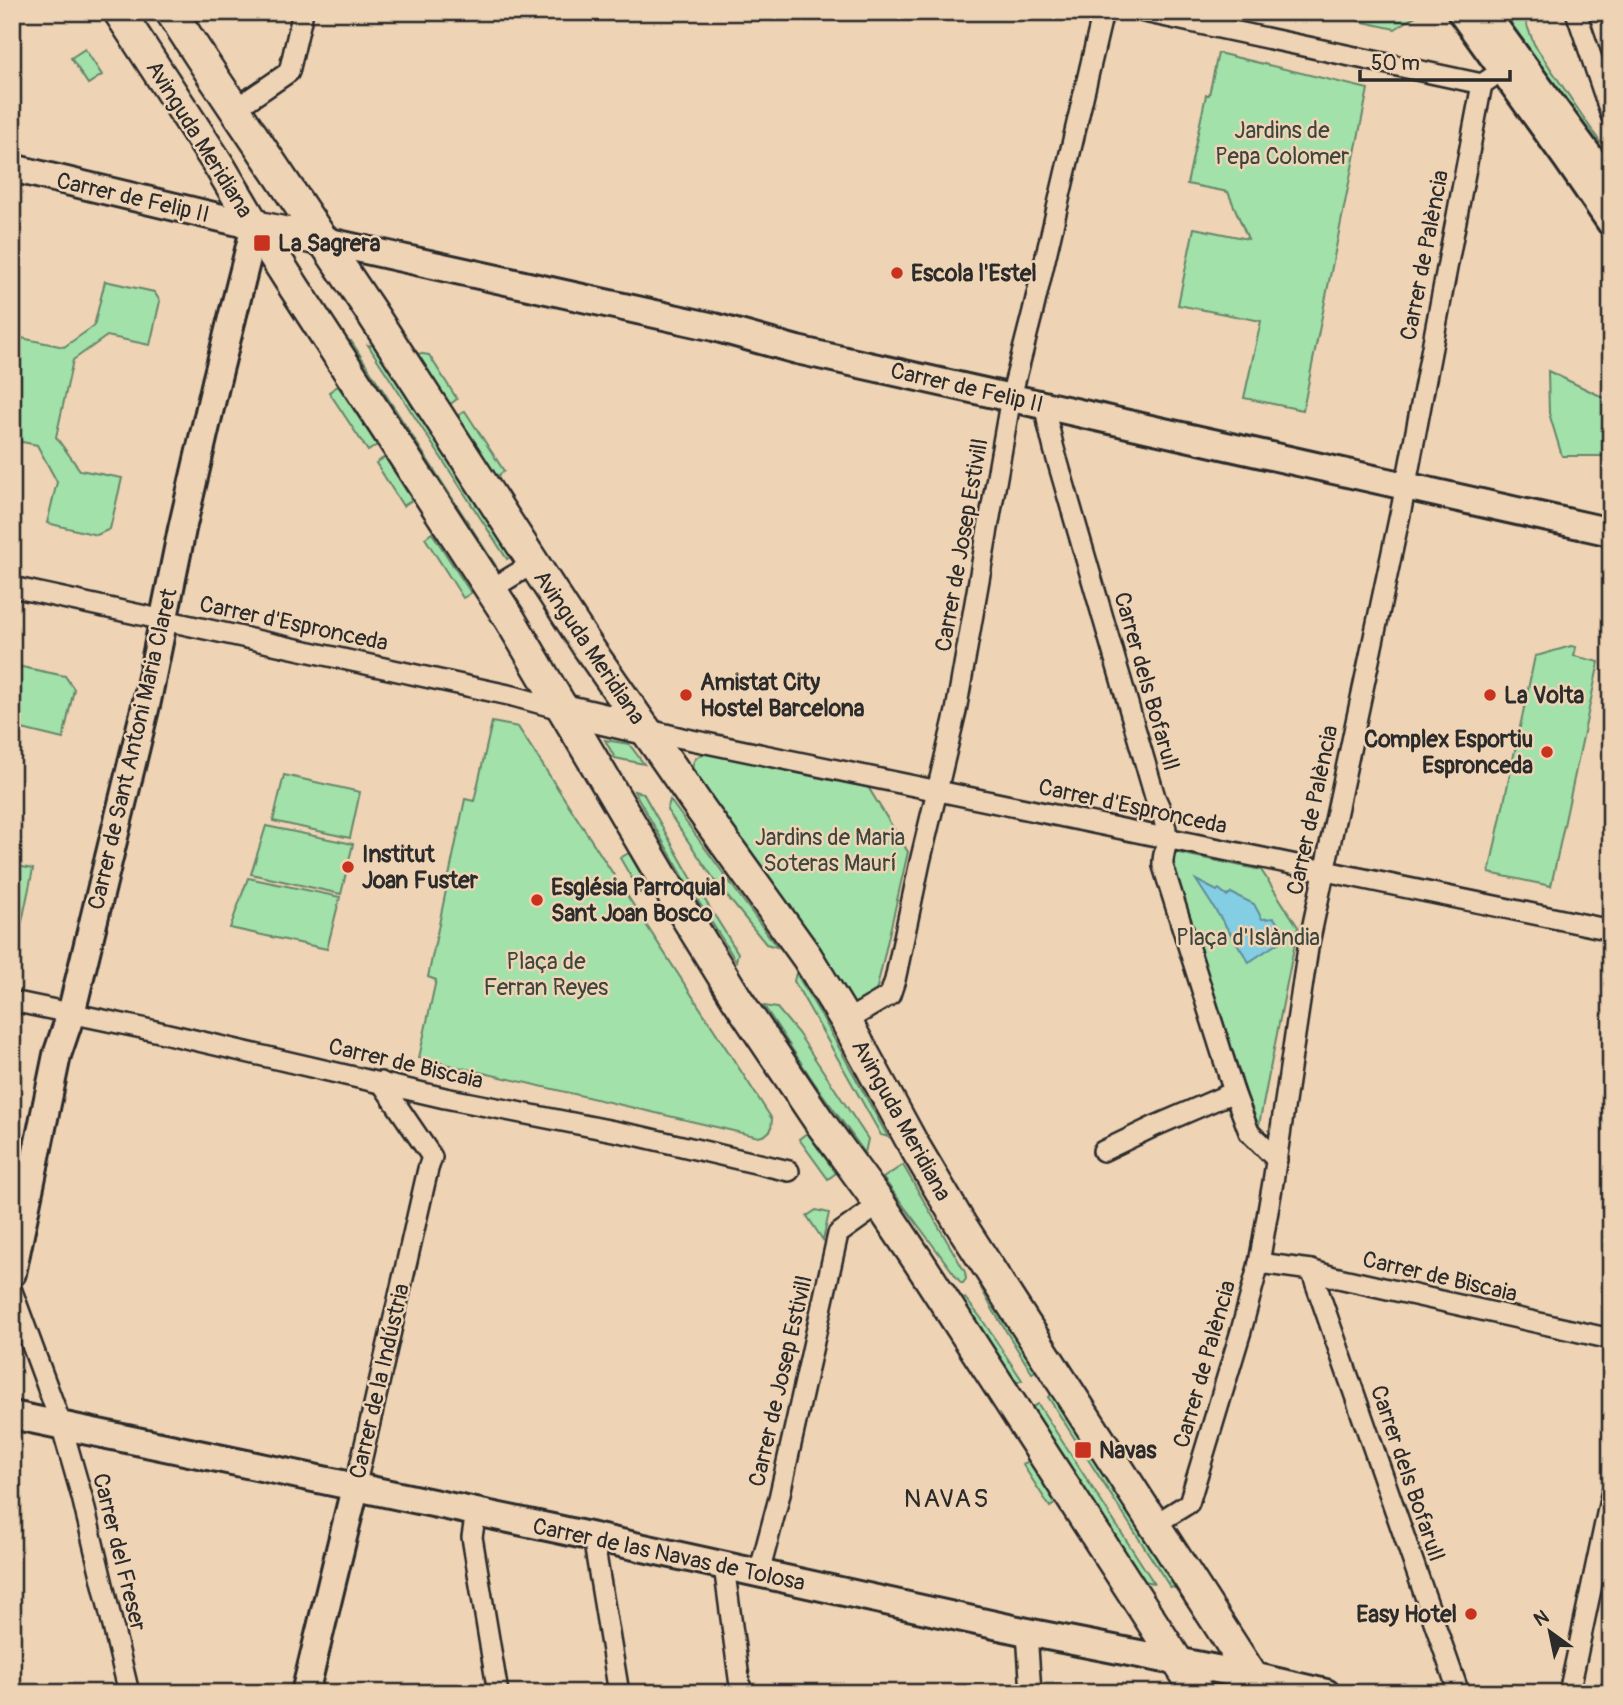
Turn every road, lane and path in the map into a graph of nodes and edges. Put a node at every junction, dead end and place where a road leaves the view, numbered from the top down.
1 (119, 12) edge
2 (171, 12) edge
3 (303, 12) edge
4 (1103, 12) edge
5 (1144, 12) edge
6 (1461, 12) edge
7 (1484, 12) edge
8 (1576, 12) edge
9 (1501, 71) junction
10 (234, 108) junction
11 (1611, 115) edge
12 (12, 167) edge
13 (1611, 186) edge
14 (1611, 223) edge
15 (255, 226) junction
16 (325, 241) junction
17 (1011, 397) junction
18 (1045, 405) junction
19 (1405, 486) junction
20 (1611, 532) edge
21 (528, 556) junction
22 (487, 584) junction
23 (12, 587) edge
24 (163, 618) junction
25 (564, 710) junction
26 (645, 729) junction
27 (937, 790) junction
28 (1167, 838) junction
29 (1325, 871) junction
30 (1611, 930) edge
31 (12, 1001) edge
32 (71, 1014) junction
33 (846, 1021) junction
34 (382, 1082) junction
35 (1234, 1092) junction
36 (1103, 1152) dead end
37 (1277, 1160) junction
38 (789, 1171) dead end
39 (874, 1208) junction
40 (1259, 1263) junction
41 (1311, 1270) junction
42 (12, 1273) edge
43 (12, 1291) edge
44 (1611, 1339) edge
45 (12, 1415) edge
46 (61, 1424) junction
47 (355, 1488) junction
48 (1611, 1495) edge
49 (476, 1512) junction
50 (1154, 1525) junction
51 (593, 1537) junction
52 (724, 1566) junction
53 (759, 1573) junction
54 (1027, 1632) junction
55 (1178, 1662) junction
56 (1258, 1684) edge
57 (129, 1693) edge
58 (305, 1693) edge
59 (498, 1693) edge
60 (619, 1693) edge
61 (741, 1693) edge
62 (1031, 1693) edge
63 (1198, 1693) edge
64 (1326, 1693) edge
65 (1459, 1693) edge
66 (1569, 1693) edge

1 - 15 main road, Avinguda Meridiana
2 - 10 main road, Avinguda Meridiana
3 - 10 street
4 - 17 street, Carrer de Josep Estivill
5 - 9 street
6 - 9 main road
7 - 9 main road
8 - 11 street
9 - 13 main road
9 - 14 main road
9 - 19 street, Carrer de Palència
10 - 16 main road, Avinguda Meridiana
12 - 15 main road, Carrer de Felip II
15 - 16 main road
15 - 22 main road, Avinguda Meridiana
15 - 24 main road, Carrer de Sant Antoni Maria Claret
16 - 17 main road, Carrer de Felip II
16 - 21 main road, Avinguda Meridiana
17 - 18 main road, Carrer de Felip II
17 - 27 street, Carrer de Josep Estivill
18 - 19 main road, Carrer de Felip II
18 - 28 street, Carrer dels Bofarull
19 - 20 main road, Carrer de Felip II
19 - 29 street, Carrer de Palència
21 - 22 street, Avinguda Meridiana
21 - 26 main road, Avinguda Meridiana
22 - 25 main road, Avinguda Meridiana
23 - 24 street, Carrer d'Espronceda
24 - 25 street, Carrer d'Espronceda
24 - 32 main road, Carrer de Sant Antoni Maria Claret
25 - 26 main road
25 - 39 main road, Avinguda Meridiana
26 - 27 street, Carrer d'Espronceda
26 - 33 main road, Avinguda Meridiana
27 - 28 street, Carrer d'Espronceda
27 - 33 street, Carrer de Josep Estivill
28 - 29 street, Carrer d'Espronceda
28 - 35 street, Carrer dels Bofarull
29 - 30 street, Carrer d'Espronceda
29 - 37 street, Carrer de Palència
31 - 32 street, Carrer de Biscaia
32 - 34 street, Carrer de Biscaia
32 - 42 main road, Carrer de Sant Antoni Maria Claret
33 - 50 main road, Avinguda Meridiana
34 - 38 street, Carrer de Biscaia
34 - 47 street, Carrer de la Indústria
35 - 36 street
35 - 37 street, Carrer dels Bofarull
37 - 40 street, Carrer de Palència
39 - 53 street, Carrer de Josep Estivill
39 - 55 main road, Avinguda Meridiana
40 - 41 street, Carrer de Biscaia
40 - 50 street, Carrer de Palència
41 - 44 street, Carrer de Biscaia
41 - 65 street, Carrer dels Bofarull
43 - 46 street, Carrer del Freser
45 - 46 main road, Carrer de las Navas de Tolosa
46 - 47 main road, Carrer de las Navas de Tolosa
46 - 57 street, Carrer del Freser
47 - 49 main road, Carrer de las Navas de Tolosa
47 - 58 main road, Carrer de la Indústria
48 - 66 street
49 - 51 main road, Carrer de las Navas de Tolosa
49 - 59 street
50 - 56 main road, Avinguda Meridiana
51 - 52 main road, Carrer de las Navas de Tolosa
51 - 60 street
52 - 53 main road, Carrer de las Navas de Tolosa
52 - 61 street
53 - 54 main road, Carrer de las Navas de Tolosa
54 - 55 main road, Carrer de las Navas de Tolosa
54 - 62 street
55 - 56 main road, Carrer de las Navas de Tolosa
55 - 63 main road, Avinguda Meridiana
56 - 64 main road, Carrer de las Navas de Tolosa

